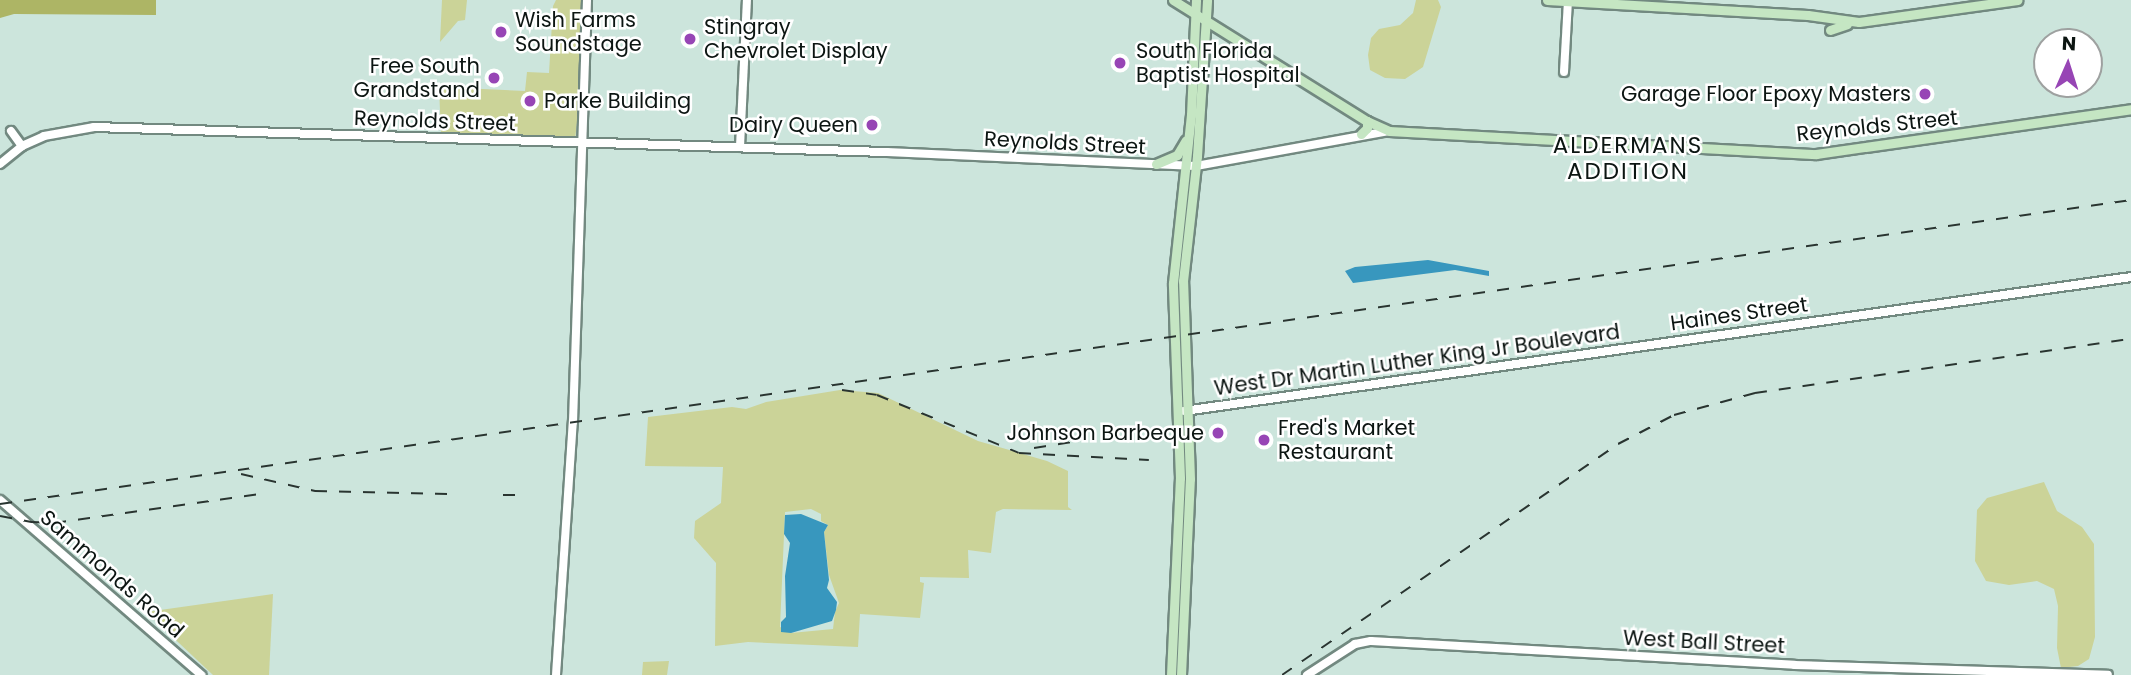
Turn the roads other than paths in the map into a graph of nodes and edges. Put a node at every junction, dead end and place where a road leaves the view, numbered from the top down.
1 (587, 0) edge
2 (747, 0) edge
3 (1173, 0) edge
4 (1196, 0) edge
5 (1208, 0) edge
6 (1547, 0) edge
7 (2017, 0) edge
8 (1568, 1) edge
9 (1196, 15) junction
10 (1207, 21) junction
11 (1859, 22) junction
12 (1830, 30) dead end
13 (1564, 72) dead end
14 (2131, 109) edge
15 (1367, 121) junction
16 (11, 131) dead end
17 (1389, 131) junction
18 (1189, 132) junction
19 (1362, 134) junction
20 (583, 143) junction
21 (22, 146) junction
22 (740, 147) junction
23 (0, 164) edge
24 (1156, 164) junction
25 (1191, 166) junction
26 (2131, 277) edge
27 (1661, 342) joint
28 (1183, 411) junction
29 (0, 500) edge
30 (201, 675) edge
31 (556, 675) edge
32 (1171, 675) edge
33 (1181, 675) edge
34 (1307, 675) edge
35 (2108, 675) edge

1 - 20 street
2 - 22 street
3 - 9 main road
4 - 9 main road
5 - 10 main road
6 - 8 main road
7 - 11 main road
8 - 11 main road
8 - 13 street
9 - 10 main road
9 - 18 main road
10 - 15 main road
10 - 25 main road
11 - 12 main road
14 - 17 main road, Reynolds Street
15 - 17 main road
15 - 19 main road
16 - 21 street
17 - 19 street, Reynolds Street
18 - 24 main road
18 - 25 main road
19 - 25 street, Reynolds Street
20 - 21 street, Reynolds Street
20 - 22 street, Reynolds Street
20 - 31 street
21 - 23 street, Reynolds Street
22 - 24 street, Reynolds Street
24 - 25 street, Reynolds Street
25 - 28 main road
26 - 27 street, Haines Street
27 - 28 street, West Dr Martin Luther King Jr Boulevard
28 - 32 main road
28 - 33 main road
29 - 30 street, Sammonds Road
34 - 35 street, West Ball Street

